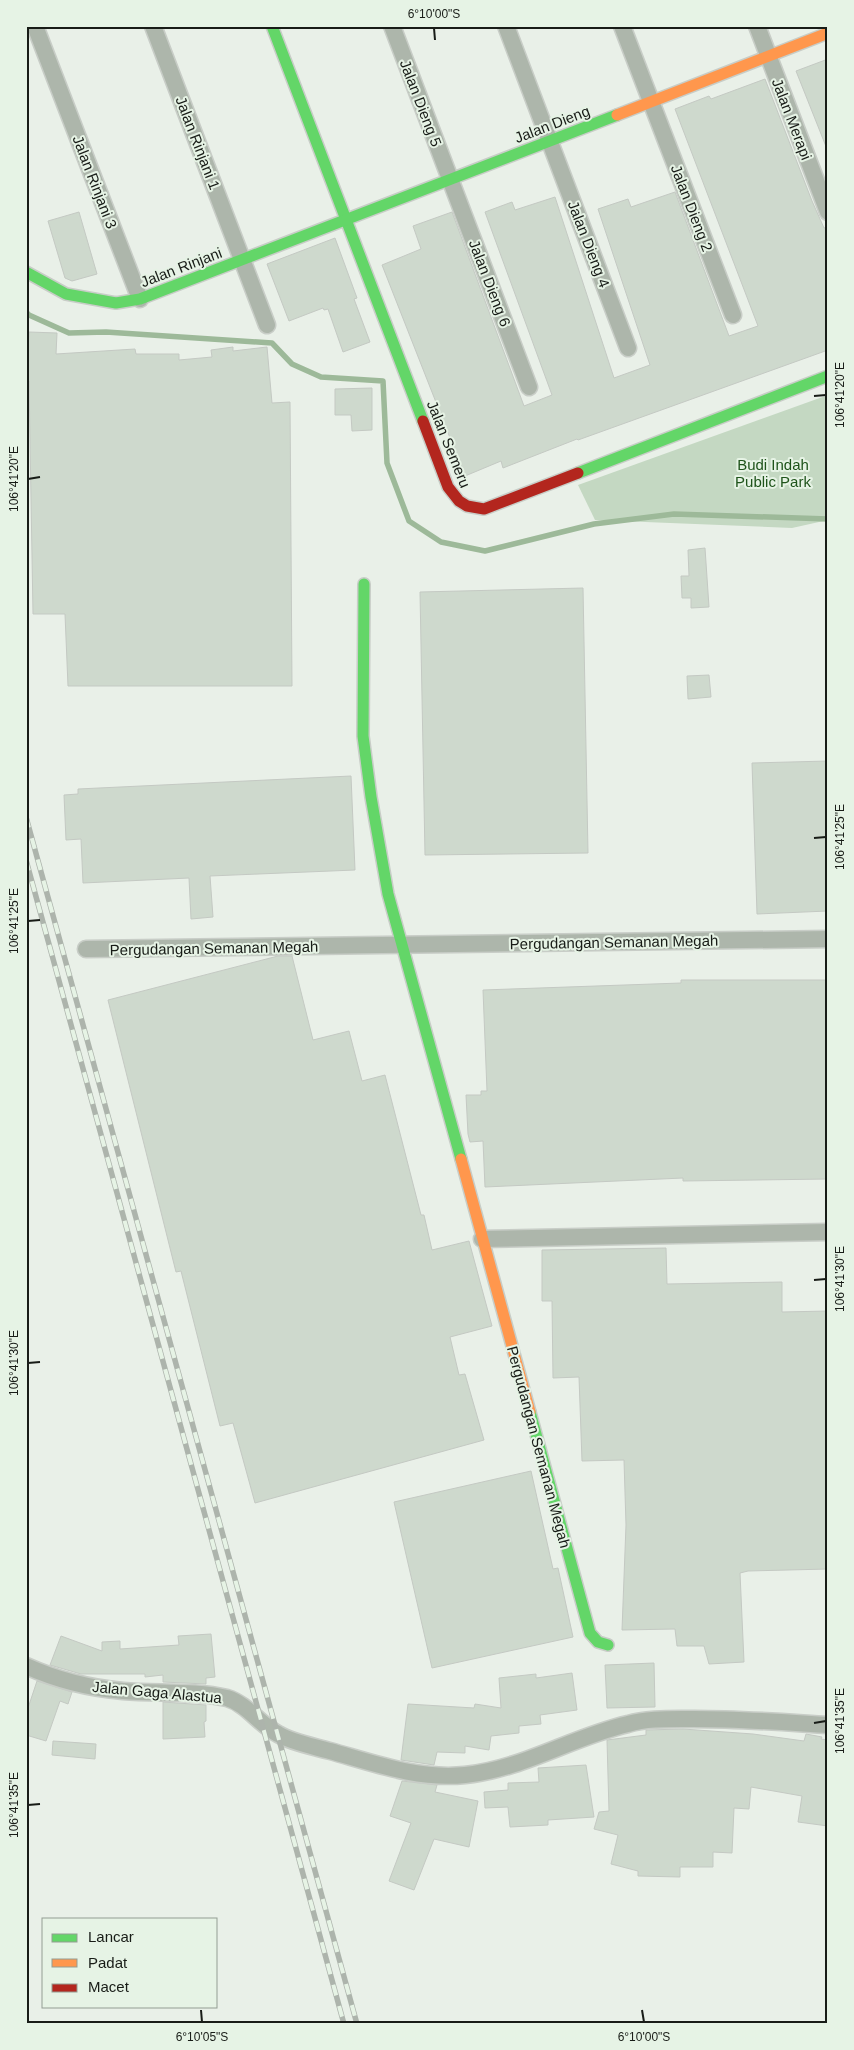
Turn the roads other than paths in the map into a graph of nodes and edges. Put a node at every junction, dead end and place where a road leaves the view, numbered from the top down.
1 (35, 26) edge
2 (153, 26) edge
3 (272, 26) edge
4 (392, 26) edge
5 (506, 26) edge
6 (622, 26) edge
7 (757, 26) edge
8 (828, 33) edge
9 (768, 56) junction
10 (651, 101) junction
11 (549, 140) junction
12 (450, 179) junction
13 (828, 212) edge
14 (346, 219) junction
15 (242, 259) junction
16 (26, 272) edge
17 (140, 299) junction
18 (733, 315) dead end
19 (267, 325) dead end
20 (628, 348) dead end
21 (828, 376) edge
22 (529, 387) dead end
23 (364, 584) dead end
24 (828, 939) edge
25 (401, 945) junction
26 (86, 949) dead end
27 (828, 1232) edge
28 (482, 1239) junction
29 (608, 1644) dead end
30 (26, 1666) edge
31 (828, 1725) edge

1 - 17 street, Jalan Rinjani 3
2 - 15 street, Jalan Rinjani 1
3 - 14 street, Jalan Semeru
4 - 12 street, Jalan Dieng 5
5 - 11 street, Jalan Dieng 4
6 - 10 street, Jalan Dieng 2
7 - 9 street, Jalan Merapi
8 - 9 street, Jalan Dieng
9 - 10 street, Jalan Dieng
9 - 13 street, Jalan Merapi
10 - 11 street, Jalan Dieng
10 - 18 street, Jalan Dieng 2
11 - 12 street, Jalan Dieng
11 - 20 street, Jalan Dieng 4
12 - 14 street, Jalan Dieng
12 - 22 street, Jalan Dieng 6
14 - 15 street, Jalan Rinjani
14 - 21 street, Jalan Semeru
15 - 17 street, Jalan Rinjani
15 - 19 street, Jalan Rinjani 1
16 - 17 street, Jalan Rinjani
23 - 25 street, Pergudangan Semanan Megah
24 - 25 street, Pergudangan Semanan Megah
25 - 26 street, Pergudangan Semanan Megah
25 - 28 street, Pergudangan Semanan Megah
27 - 28 street
28 - 29 street, Pergudangan Semanan Megah
30 - 31 street, Jalan Gaga Alastua

